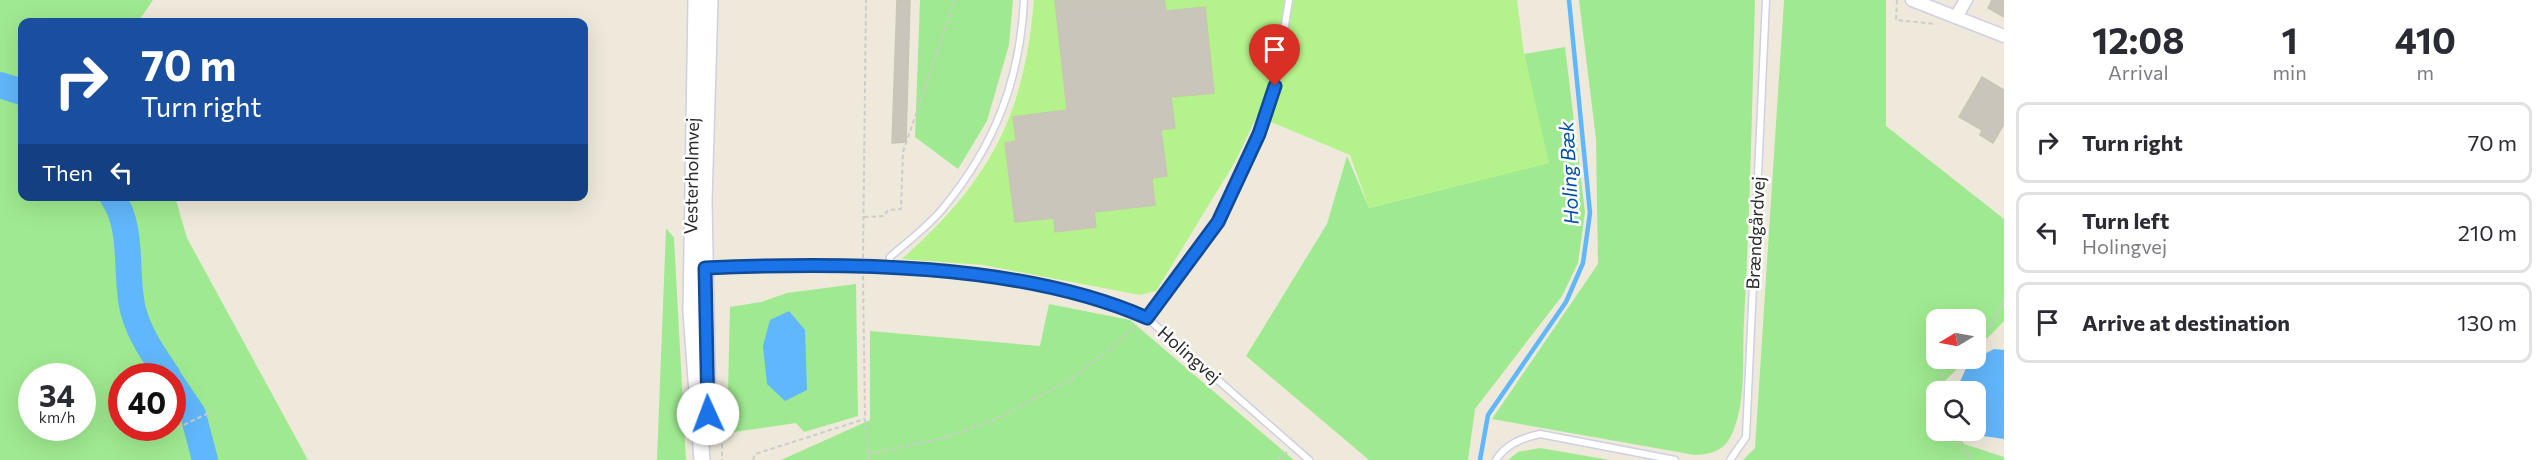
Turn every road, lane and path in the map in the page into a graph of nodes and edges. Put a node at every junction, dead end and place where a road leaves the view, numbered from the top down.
1 (696, 0) edge
2 (710, 0) edge
3 (866, 0) edge
4 (955, 0) edge
5 (1024, 0) edge
6 (1289, 0) edge
7 (1766, 0) edge
8 (1896, 0) edge
9 (1912, 0) edge
10 (1966, 0) edge
11 (1956, 17) junction
12 (1935, 24) dead end
13 (2004, 36) edge
14 (864, 217) junction
15 (863, 267) junction
16 (698, 268) junction
17 (889, 268) junction
18 (2004, 299) edge
19 (1147, 318) junction
20 (1986, 329) edge
21 (213, 411) dead end
22 (865, 419) junction
23 (186, 424) edge
24 (1957, 441) edge
25 (869, 454) junction
26 (702, 460) edge
27 (709, 460) edge
28 (753, 460) edge
29 (869, 460) edge
30 (1309, 460) edge
31 (1496, 460) edge
32 (1674, 460) edge
33 (1730, 460) edge
34 (1972, 460) edge

1 - 16 street, Vesterholmvej
2 - 16 street, Vesterholmvej
3 - 14 path
4 - 14 path
5 - 17 lane
6 - 19 lane, Holingvej
7 - 33 lane, Brændgårdvej
8 - 12 path
9 - 11 street
10 - 11 street
11 - 13 street
14 - 15 path
15 - 16 lane
15 - 17 lane
15 - 22 path
16 - 26 street, Vesterholmvej
16 - 27 street, Vesterholmvej
17 - 19 lane
18 - 20 path
19 - 25 path
19 - 30 lane, Holingvej
21 - 23 path
22 - 25 path
22 - 28 path
24 - 34 path
25 - 29 path
31 - 32 lane

